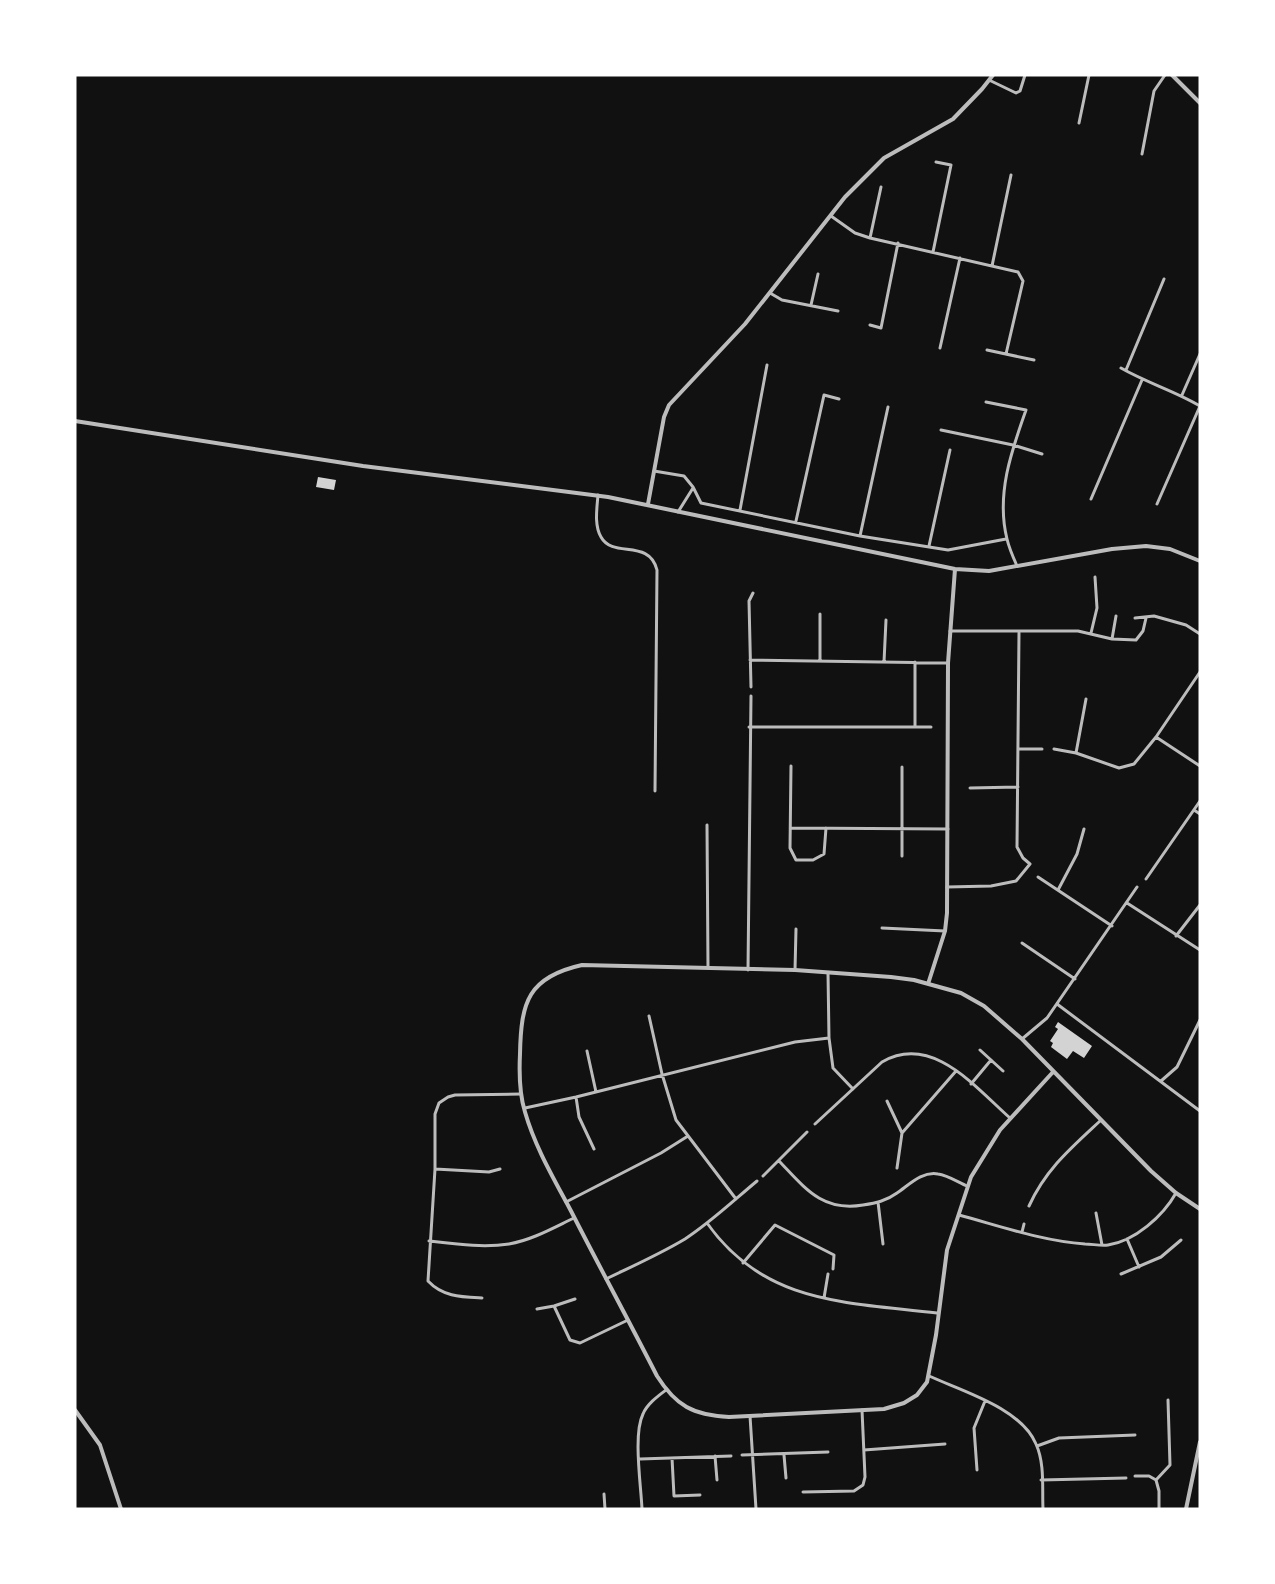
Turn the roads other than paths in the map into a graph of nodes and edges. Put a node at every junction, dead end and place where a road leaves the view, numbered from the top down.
1 (993, 75) edge
2 (1025, 75) edge
3 (1089, 75) edge
4 (1165, 75) edge
5 (1172, 75) edge
6 (989, 80) junction
7 (1200, 103) edge
8 (1079, 123) dead end
9 (1142, 154) dead end
10 (936, 162) dead end
11 (1011, 175) dead end
12 (881, 187) dead end
13 (831, 216) junction
14 (870, 238) junction
15 (898, 243) junction
16 (933, 252) junction
17 (960, 258) junction
18 (992, 266) junction
19 (818, 274) dead end
20 (1164, 279) dead end
21 (770, 293) junction
22 (811, 305) junction
23 (838, 311) dead end
24 (870, 325) dead end
25 (940, 348) dead end
26 (987, 350) dead end
27 (1006, 354) junction
28 (1200, 354) edge
29 (1034, 360) dead end
30 (768, 365) dead end
31 (1121, 368) dead end
32 (1126, 370) junction
33 (1142, 380) junction
34 (1182, 395) junction
35 (839, 399) dead end
36 (986, 402) dead end
37 (1200, 406) edge
38 (888, 408) dead end
39 (75, 421) edge
40 (941, 430) dead end
41 (1013, 445) junction
42 (950, 450) dead end
43 (1042, 454) dead end
44 (654, 471) junction
45 (693, 487) junction
46 (598, 495) junction
47 (1091, 500) dead end
48 (648, 504) junction
49 (1157, 504) dead end
50 (740, 510) junction
51 (678, 512) junction
52 (796, 521) junction
53 (860, 536) junction
54 (1006, 539) junction
55 (929, 546) junction
56 (1200, 561) edge
57 (1017, 567) junction
58 (955, 569) junction
59 (1095, 577) dead end
60 (753, 593) dead end
61 (820, 614) dead end
62 (1116, 616) dead end
63 (1135, 618) dead end
64 (1146, 618) junction
65 (886, 620) dead end
66 (950, 631) junction
67 (1019, 633) junction
68 (1091, 633) junction
69 (1200, 634) edge
70 (1112, 639) junction
71 (750, 660) junction
72 (820, 661) junction
73 (884, 662) junction
74 (915, 662) junction
75 (948, 663) junction
76 (1200, 672) edge
77 (751, 687) dead end
78 (751, 696) dead end
79 (1086, 699) dead end
80 (915, 726) junction
81 (749, 727) junction
82 (931, 727) dead end
83 (1156, 737) junction
84 (1018, 749) junction
85 (1042, 749) dead end
86 (1054, 749) dead end
87 (1076, 753) junction
88 (791, 766) dead end
89 (1200, 766) edge
90 (902, 767) dead end
91 (1018, 787) junction
92 (970, 788) dead end
93 (655, 791) dead end
94 (1200, 801) edge
95 (1194, 810) junction
96 (1200, 814) edge
97 (707, 825) dead end
98 (791, 828) junction
99 (826, 828) junction
100 (903, 828) junction
101 (948, 829) junction
102 (1084, 829) dead end
103 (902, 856) dead end
104 (1038, 876) dead end
105 (1146, 879) dead end
106 (947, 887) junction
107 (1137, 887) dead end
108 (1058, 890) junction
109 (1127, 903) junction
110 (1200, 905) edge
111 (1112, 926) junction
112 (796, 928) dead end
113 (882, 928) dead end
114 (945, 931) junction
115 (1176, 936) junction
116 (1022, 943) dead end
117 (1200, 950) edge
118 (708, 968) junction
119 (748, 970) junction
120 (795, 970) junction
121 (828, 973) junction
122 (1075, 979) junction
123 (928, 984) junction
124 (1058, 1004) junction
125 (649, 1016) dead end
126 (1200, 1020) edge
127 (829, 1038) junction
128 (1022, 1039) junction
129 (980, 1050) dead end
130 (586, 1051) dead end
131 (991, 1060) junction
132 (956, 1071) junction
133 (1003, 1071) dead end
134 (1053, 1072) junction
135 (663, 1074) junction
136 (1161, 1081) junction
137 (971, 1083) junction
138 (853, 1089) junction
139 (596, 1092) junction
140 (521, 1094) junction
141 (576, 1097) junction
142 (887, 1101) dead end
143 (524, 1108) junction
144 (1200, 1111) edge
145 (1010, 1118) junction
146 (1100, 1121) junction
147 (815, 1124) dead end
148 (807, 1132) dead end
149 (902, 1132) junction
150 (688, 1136) junction
151 (594, 1149) dead end
152 (778, 1161) junction
153 (897, 1168) dead end
154 (435, 1169) junction
155 (500, 1169) dead end
156 (763, 1176) dead end
157 (757, 1181) dead end
158 (967, 1186) junction
159 (1176, 1193) junction
160 (736, 1198) junction
161 (566, 1202) junction
162 (878, 1202) junction
163 (1029, 1206) dead end
164 (1200, 1209) edge
165 (1096, 1213) dead end
166 (957, 1214) junction
167 (574, 1218) junction
168 (707, 1223) junction
169 (1024, 1224) dead end
170 (1022, 1232) junction
171 (1127, 1239) junction
172 (1181, 1240) dead end
173 (429, 1241) junction
174 (883, 1244) dead end
175 (1102, 1245) junction
176 (743, 1263) junction
177 (1139, 1266) junction
178 (833, 1269) dead end
179 (828, 1274) dead end
180 (1121, 1274) dead end
181 (606, 1279) junction
182 (482, 1298) dead end
183 (824, 1298) junction
184 (575, 1299) dead end
185 (554, 1306) junction
186 (537, 1309) dead end
187 (937, 1313) junction
188 (628, 1320) junction
189 (929, 1376) junction
190 (666, 1390) junction
191 (1168, 1400) dead end
192 (985, 1401) junction
193 (75, 1410) edge
194 (862, 1410) junction
195 (750, 1416) junction
196 (1135, 1435) dead end
197 (1200, 1442) edge
198 (945, 1444) dead end
199 (1037, 1446) junction
200 (864, 1450) junction
201 (828, 1452) dead end
202 (742, 1455) dead end
203 (753, 1455) junction
204 (784, 1455) junction
205 (715, 1456) junction
206 (730, 1456) dead end
207 (672, 1458) junction
208 (640, 1459) junction
209 (977, 1470) dead end
210 (1135, 1476) dead end
211 (786, 1478) dead end
212 (1126, 1478) dead end
213 (1156, 1479) junction
214 (717, 1480) dead end
215 (1041, 1480) junction
216 (803, 1492) dead end
217 (604, 1494) dead end
218 (700, 1495) dead end
219 (121, 1509) edge
220 (605, 1509) edge
221 (642, 1509) edge
222 (756, 1509) edge
223 (1043, 1509) edge
224 (1159, 1509) edge
225 (1186, 1509) edge

1 - 6 street
2 - 6 street
3 - 8 street
4 - 9 street
5 - 7 street
6 - 13 street
10 - 16 street
11 - 18 street
12 - 14 street
13 - 14 street
13 - 21 street
14 - 15 street
15 - 16 street
15 - 24 street
16 - 17 street
17 - 18 street
17 - 25 street
18 - 27 street
19 - 22 street
20 - 32 street
21 - 22 street
21 - 44 street
22 - 23 street
26 - 27 street
27 - 29 street
28 - 34 street
30 - 50 street
31 - 32 street
32 - 33 street
33 - 34 street
33 - 47 street
34 - 37 street
35 - 52 street
36 - 41 street
37 - 49 street
38 - 53 street
39 - 46 street
40 - 41 street
41 - 43 street
41 - 54 street
42 - 55 street
44 - 45 street
44 - 48 street
45 - 50 street
45 - 51 street
46 - 48 street
46 - 93 street
48 - 51 street
50 - 52 street
51 - 58 street
52 - 53 street
53 - 55 street
54 - 55 street
54 - 57 street
56 - 57 street
57 - 58 street
58 - 66 street
59 - 68 street
60 - 71 street
61 - 72 street
62 - 70 street
63 - 64 street
64 - 69 street
64 - 70 street
65 - 73 street
66 - 67 street
66 - 75 street
67 - 68 street
67 - 84 street
68 - 70 street
71 - 72 street
71 - 77 street
72 - 73 street
73 - 74 street
74 - 75 street
74 - 80 street
75 - 101 street
76 - 83 street
78 - 81 street
79 - 87 street
80 - 81 street
80 - 82 street
81 - 119 street
83 - 87 street
83 - 89 street
84 - 85 street
84 - 91 street
86 - 87 street
88 - 98 street
90 - 100 street
91 - 92 street
91 - 106 street
94 - 95 street
95 - 96 street
95 - 105 street
97 - 118 street
98 - 99 street
98 - 99 street
99 - 100 street
100 - 101 street
100 - 103 street
101 - 106 street
102 - 108 street
104 - 108 street
106 - 114 street
107 - 109 street
108 - 111 street
109 - 111 street
109 - 115 street
110 - 115 street
111 - 122 street
112 - 120 street
113 - 114 street
114 - 123 street
115 - 117 street
116 - 122 street
118 - 119 street
118 - 140 street
119 - 120 street
120 - 121 street
121 - 123 street
121 - 127 street
122 - 124 street
123 - 128 street
124 - 128 street
124 - 136 street
125 - 135 street
126 - 136 street
127 - 135 street
127 - 138 street
128 - 134 street
129 - 131 street
130 - 139 street
131 - 133 street
131 - 137 street
132 - 137 street
132 - 138 street
132 - 149 street
134 - 145 street
134 - 146 street
135 - 139 street
135 - 150 street
136 - 144 street
137 - 145 street
138 - 147 street
139 - 141 street
140 - 143 street
140 - 154 street
141 - 143 street
141 - 151 street
142 - 149 street
143 - 161 street
145 - 158 street
146 - 159 street
146 - 163 street
148 - 152 street
149 - 153 street
150 - 160 street
150 - 161 street
152 - 156 street
152 - 162 street
154 - 155 street
154 - 173 street
157 - 160 street
158 - 162 street
158 - 166 street
159 - 164 street
159 - 171 street
160 - 168 street
161 - 167 street
162 - 174 street
165 - 175 street
166 - 170 street
166 - 187 street
167 - 173 street
167 - 181 street
168 - 176 street
168 - 181 street
169 - 170 street
170 - 175 street
171 - 175 street
171 - 177 street
172 - 177 street
173 - 182 street
176 - 178 street
176 - 183 street
177 - 180 street
179 - 183 street
181 - 188 street
183 - 187 street
184 - 185 street
185 - 186 street
185 - 188 street
187 - 189 street
188 - 190 street
189 - 192 street
189 - 194 street
190 - 195 street
190 - 208 street
191 - 213 street
192 - 199 street
192 - 209 street
193 - 219 street
194 - 195 street
194 - 200 street
195 - 203 street
196 - 199 street
197 - 225 street
198 - 200 street
199 - 215 street
200 - 216 street
201 - 204 street
202 - 203 street
203 - 204 street
203 - 222 street
204 - 211 street
205 - 206 street
205 - 207 street
205 - 214 street
207 - 208 street
207 - 218 street
208 - 221 street
210 - 213 street
212 - 215 street
213 - 224 street
215 - 223 street
217 - 220 street

